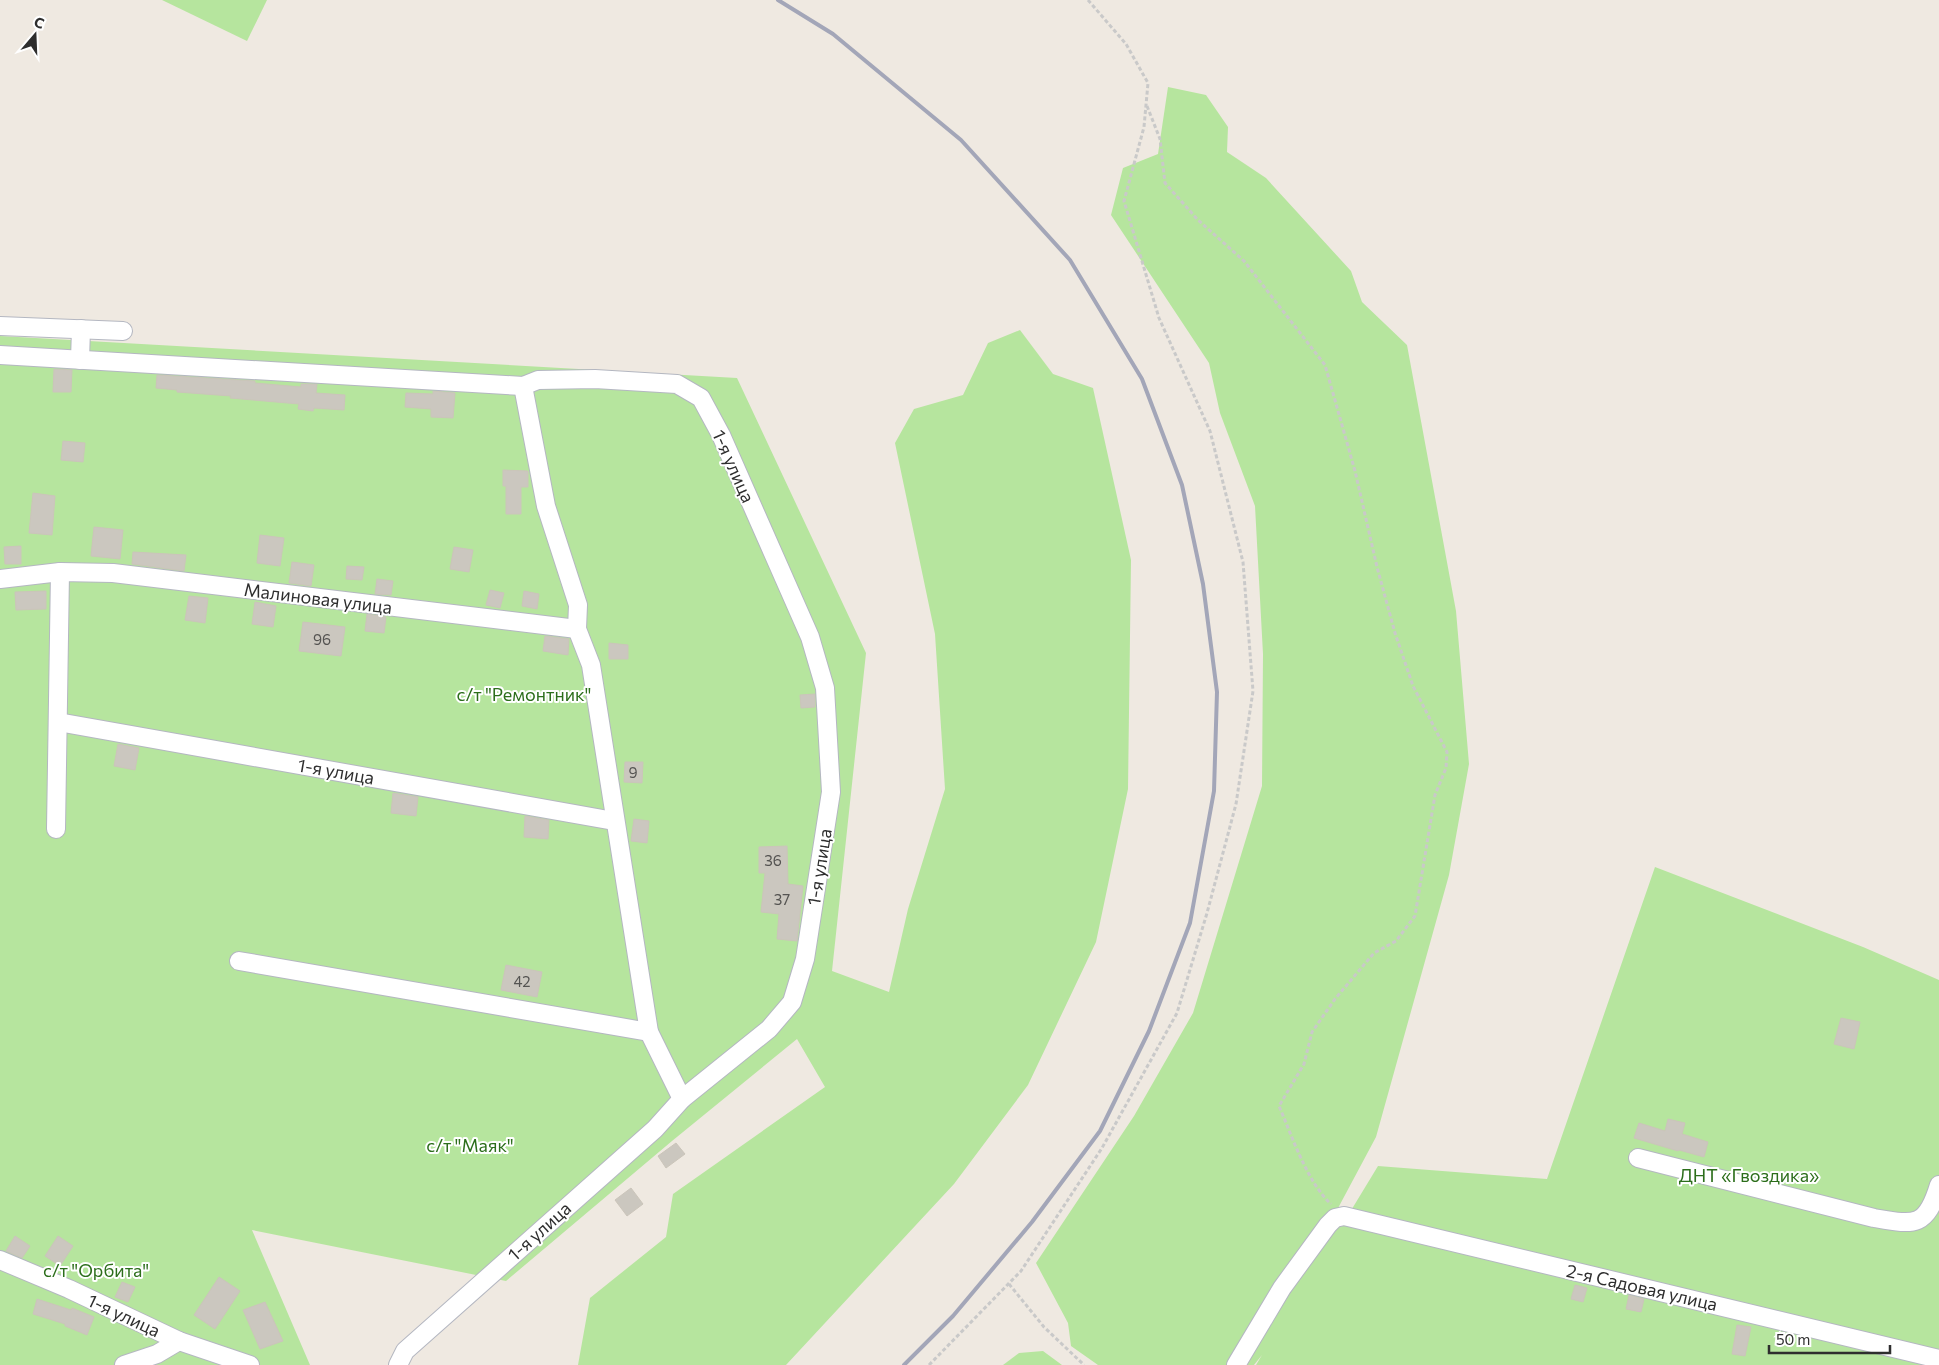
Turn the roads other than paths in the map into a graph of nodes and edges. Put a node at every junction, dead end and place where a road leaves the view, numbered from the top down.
1 (0, 326) edge
2 (81, 329) junction
3 (123, 331) dead end
4 (0, 355) edge
5 (80, 360) junction
6 (523, 386) junction
7 (60, 572) junction
8 (0, 579) edge
9 (577, 629) junction
10 (58, 722) junction
11 (614, 820) junction
12 (56, 829) dead end
13 (239, 961) dead end
14 (649, 1032) junction
15 (682, 1099) junction
16 (1638, 1158) dead end
17 (1939, 1184) edge
18 (0, 1260) edge
19 (179, 1341) junction
20 (1939, 1359) edge
21 (124, 1365) edge
22 (250, 1365) edge
23 (398, 1365) edge
24 (1236, 1365) edge

1 - 2 street
2 - 3 street
2 - 5 street
4 - 5 street, 1-я улица
5 - 6 street, 1-я улица
6 - 9 street
6 - 15 street, 1-я улица
7 - 8 street, Малиновая улица
7 - 9 street, Малиновая улица
7 - 10 street
9 - 11 street
10 - 11 street, 1-я улица
10 - 12 street
11 - 14 street
13 - 14 street
14 - 15 street
15 - 23 street, 1-я улица
16 - 17 street
18 - 19 street, 1-я улица
19 - 21 street
19 - 22 street, 1-я улица
20 - 24 street, 2-я Садовая улица

